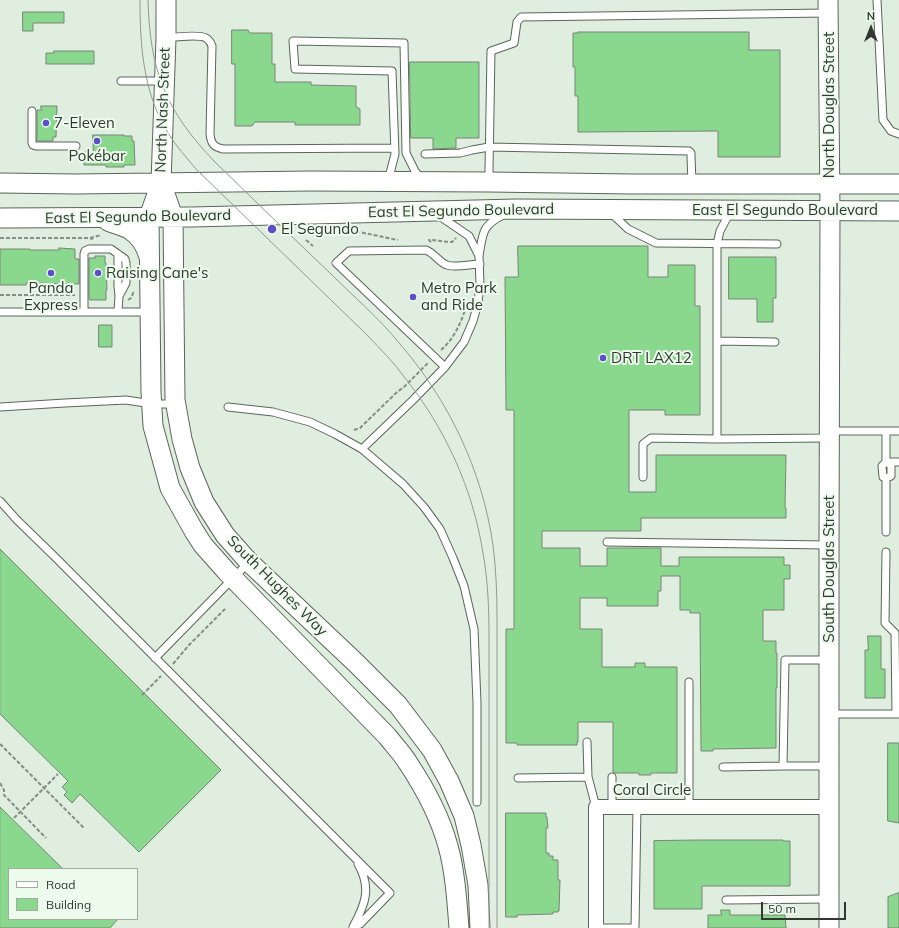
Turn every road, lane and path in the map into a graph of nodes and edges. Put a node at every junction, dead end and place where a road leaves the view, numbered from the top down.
1 (166, 0) edge
2 (877, 0) edge
3 (828, 6) edge
4 (166, 38) junction
5 (121, 81) dead end
6 (164, 81) junction
7 (32, 111) dead end
8 (899, 134) edge
9 (76, 146) dead end
10 (489, 147) junction
11 (394, 148) junction
12 (425, 154) dead end
13 (388, 181) junction
14 (422, 181) junction
15 (489, 182) junction
16 (0, 183) edge
17 (161, 183) junction
18 (692, 184) junction
19 (830, 184) junction
20 (899, 184) edge
21 (516, 209) junction
22 (607, 210) junction
23 (731, 210) junction
24 (830, 210) junction
25 (899, 211) edge
26 (433, 212) junction
27 (149, 217) junction
28 (173, 217) junction
29 (0, 218) edge
30 (100, 218) junction
31 (339, 226) dead end
32 (458, 235) dead end
33 (0, 238) edge
34 (96, 240) dead end
35 (306, 240) dead end
36 (398, 240) dead end
37 (432, 243) dead end
38 (717, 244) junction
39 (777, 244) dead end
40 (313, 246) dead end
41 (149, 258) junction
42 (479, 260) junction
43 (0, 295) edge
44 (77, 299) dead end
45 (466, 309) dead end
46 (0, 312) edge
47 (84, 312) junction
48 (118, 312) junction
49 (150, 312) junction
50 (717, 341) junction
51 (775, 342) dead end
52 (434, 356) junction
53 (445, 367) junction
54 (152, 404) junction
55 (176, 404) junction
56 (0, 407) edge
57 (228, 407) dead end
58 (354, 430) dead end
59 (899, 430) edge
60 (886, 431) junction
61 (829, 435) junction
62 (717, 439) junction
63 (362, 449) junction
64 (886, 462) junction
65 (899, 462) edge
66 (642, 477) dead end
67 (0, 501) edge
68 (886, 532) dead end
69 (607, 542) dead end
70 (829, 545) junction
71 (886, 552) dead end
72 (249, 562) junction
73 (233, 579) junction
74 (225, 609) dead end
75 (155, 658) junction
76 (829, 660) junction
77 (172, 665) dead end
78 (161, 675) dead end
79 (689, 682) dead end
80 (142, 695) dead end
81 (829, 714) junction
82 (898, 714) edge
83 (587, 742) dead end
84 (0, 744) edge
85 (783, 766) junction
86 (829, 766) junction
87 (723, 767) dead end
88 (58, 774) dead end
89 (588, 777) junction
90 (612, 777) dead end
91 (518, 778) dead end
92 (0, 783) edge
93 (44, 787) junction
94 (477, 802) dead end
95 (596, 807) junction
96 (612, 807) junction
97 (637, 807) junction
98 (689, 807) junction
99 (829, 807) junction
100 (20, 812) junction
101 (14, 818) dead end
102 (84, 828) dead end
103 (46, 838) dead end
104 (351, 854) junction
105 (829, 899) junction
106 (726, 900) dead end
107 (459, 928) edge
108 (480, 928) edge
109 (596, 928) edge
110 (829, 928) edge

1 - 4 street, North Nash Street
2 - 8 lane
3 - 10 lane
3 - 19 street, North Douglas Street
4 - 6 street, North Nash Street
4 - 11 lane
5 - 6 lane
6 - 17 street, North Nash Street
7 - 9 lane
10 - 12 lane
10 - 15 lane
10 - 18 lane
11 - 13 lane
11 - 14 lane
13 - 14 street, East El Segundo Boulevard
13 - 17 street, East El Segundo Boulevard
14 - 15 street, East El Segundo Boulevard
15 - 18 street, East El Segundo Boulevard
16 - 17 street, East El Segundo Boulevard
17 - 27 street, North Nash Street
17 - 28 street, South Hughes Way
18 - 19 street, East El Segundo Boulevard
19 - 20 street, East El Segundo Boulevard
19 - 24 street, North Douglas Street
21 - 22 street, East El Segundo Boulevard
21 - 26 street, East El Segundo Boulevard
21 - 42 lane
22 - 23 street, East El Segundo Boulevard
22 - 38 lane
23 - 24 street, East El Segundo Boulevard
23 - 38 lane
24 - 25 street, East El Segundo Boulevard
24 - 61 street, South Douglas Street
26 - 28 street, East El Segundo Boulevard
26 - 42 lane
27 - 28 street, East El Segundo Boulevard
27 - 30 street, East El Segundo Boulevard
27 - 41 street, South Hughes Way
28 - 55 street, South Hughes Way
29 - 30 street, East El Segundo Boulevard
30 - 41 street
31 - 36 path
32 - 37 path
33 - 34 path
35 - 40 path
38 - 39 lane
38 - 50 lane
41 - 49 street, South Hughes Way
42 - 52 lane
42 - 53 lane
43 - 44 path
45 - 52 path
46 - 47 lane
47 - 48 lane
47 - 48 lane
48 - 49 lane
49 - 54 street, South Hughes Way
50 - 51 lane
50 - 62 lane
52 - 53 lane
52 - 58 path
53 - 63 lane
54 - 55 lane
54 - 56 lane
54 - 73 street, South Hughes Way
55 - 72 street, South Hughes Way
57 - 63 lane
59 - 60 lane
60 - 61 lane
60 - 64 lane
61 - 62 lane
61 - 70 street, South Douglas Street
62 - 66 lane
63 - 94 lane
64 - 65 lane
64 - 68 lane
67 - 75 lane
69 - 70 lane
70 - 76 street, South Douglas Street
71 - 82 lane
72 - 73 lane
72 - 108 street, South Hughes Way
73 - 75 lane
73 - 107 street, South Hughes Way
74 - 77 path
75 - 104 lane
76 - 81 street, South Douglas Street
76 - 85 lane
78 - 80 path
79 - 98 lane
81 - 82 lane
81 - 86 street, South Douglas Street
83 - 89 lane
84 - 93 path
85 - 86 lane
85 - 87 lane
86 - 99 street, South Douglas Street
88 - 93 path
89 - 91 lane
89 - 95 lane
90 - 96 lane
92 - 100 path
93 - 100 path
93 - 102 path
95 - 96 street, Coral Circle
95 - 109 street, Coral Circle
96 - 97 street, Coral Circle
97 - 98 street, Coral Circle
97 - 109 lane
98 - 99 street, Coral Circle
99 - 105 street, South Douglas Street
100 - 101 path
100 - 103 path
104 - 104 lane
105 - 106 lane
105 - 110 street, South Douglas Street

